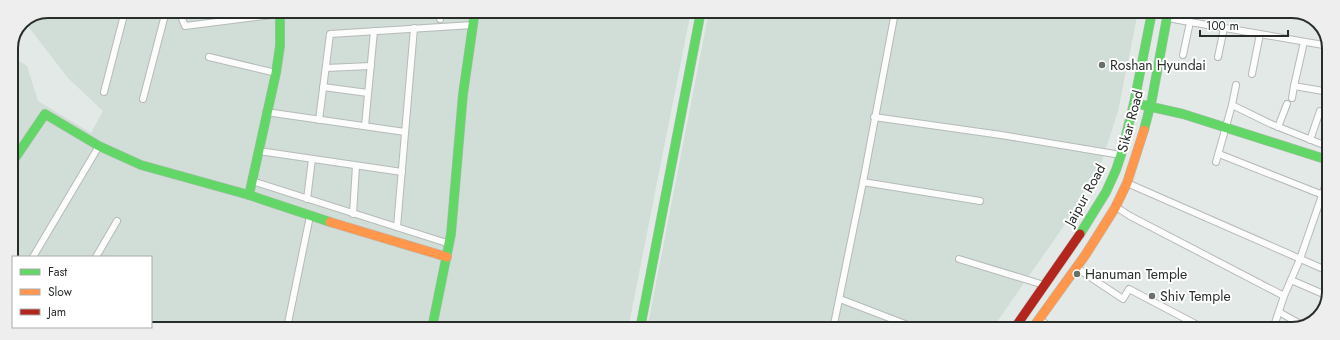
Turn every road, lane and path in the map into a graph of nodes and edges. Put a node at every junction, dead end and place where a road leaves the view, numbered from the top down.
1 (123, 18) edge
2 (164, 18) edge
3 (182, 18) edge
4 (239, 18) edge
5 (280, 18) edge
6 (474, 18) edge
7 (700, 18) edge
8 (894, 18) edge
9 (1151, 18) edge
10 (1168, 18) edge
11 (1178, 18) edge
12 (1190, 22) junction
13 (473, 25) junction
14 (414, 28) junction
15 (1224, 28) junction
16 (374, 31) junction
17 (1260, 34) junction
18 (1304, 42) junction
19 (1322, 45) edge
20 (1183, 55) dead end
21 (209, 57) dead end
22 (1218, 57) dead end
23 (371, 66) junction
24 (326, 68) junction
25 (276, 73) junction
26 (1252, 74) dead end
27 (1236, 85) dead end
28 (1294, 86) junction
29 (323, 87) junction
30 (1322, 91) edge
31 (104, 92) dead end
32 (368, 93) junction
33 (1292, 98) dead end
34 (143, 99) dead end
35 (1134, 103) junction
36 (1287, 104) dead end
37 (1232, 105) junction
38 (1152, 106) junction
39 (1320, 111) dead end
40 (266, 112) junction
41 (874, 117) junction
42 (319, 120) junction
43 (365, 126) junction
44 (1226, 127) junction
45 (1278, 127) junction
46 (405, 132) junction
47 (1310, 140) junction
48 (1322, 145) edge
49 (99, 146) junction
50 (259, 151) junction
51 (18, 153) edge
52 (1219, 154) junction
53 (1121, 155) junction
54 (1322, 158) edge
55 (312, 159) junction
56 (1216, 162) dead end
57 (356, 166) junction
58 (402, 172) junction
59 (252, 181) junction
60 (863, 182) junction
61 (1129, 183) junction
62 (249, 195) junction
63 (1322, 195) edge
64 (307, 199) junction
65 (980, 201) dead end
66 (1322, 204) edge
67 (1118, 208) junction
68 (353, 214) junction
69 (310, 216) junction
70 (117, 222) dead end
71 (397, 228) junction
72 (450, 244) junction
73 (34, 256) edge
74 (97, 256) edge
75 (447, 257) junction
76 (959, 259) dead end
77 (1300, 259) junction
78 (1079, 268) junction
79 (1322, 268) edge
80 (1291, 280) junction
81 (1044, 285) junction
82 (1322, 293) edge
83 (1284, 296) junction
84 (840, 299) junction
85 (1279, 312) junction
86 (1296, 321) edge
87 (288, 322) edge
88 (433, 322) edge
89 (641, 322) edge
90 (835, 322) edge
91 (900, 322) edge
92 (1019, 322) edge
93 (1041, 322) edge
94 (1192, 322) edge
95 (1275, 322) edge

1 - 31 street
2 - 34 street
3 - 4 street
5 - 25 street
6 - 13 street
7 - 89 street
8 - 41 street
9 - 35 street, Jaipur Road
10 - 38 street, Sikar Road
11 - 12 street
12 - 15 street
12 - 20 street
13 - 14 street
13 - 72 street
14 - 16 street
14 - 46 street
15 - 17 street
15 - 22 street
16 - 23 street
16 - 24 street
17 - 18 street
17 - 26 street
18 - 19 street
18 - 28 street
21 - 25 street
23 - 24 street
23 - 32 street
24 - 29 street
25 - 40 street
27 - 37 street
28 - 30 street
28 - 33 street
29 - 32 street
29 - 42 street
32 - 43 street
35 - 38 street
35 - 53 street, Jaipur Road
36 - 45 street
37 - 44 street
37 - 45 street
38 - 44 street
38 - 61 street, Sikar Road
39 - 47 street
40 - 42 street
40 - 50 street
41 - 53 street
41 - 60 street
42 - 43 street
43 - 46 street
44 - 52 street
44 - 54 street
45 - 47 street
46 - 58 street
47 - 48 street
49 - 51 street
49 - 62 street
49 - 73 street
50 - 55 street
50 - 59 street
52 - 56 street
52 - 63 street
53 - 81 street, Jaipur Road
55 - 57 street
55 - 64 street
57 - 58 street
57 - 68 street
58 - 71 street
59 - 62 street
59 - 64 street
60 - 65 street
60 - 84 street
61 - 67 street, Sikar Road
61 - 77 street
62 - 69 street
64 - 68 street
66 - 77 street
67 - 78 street, Sikar Road
67 - 83 street
68 - 71 street
69 - 75 street
69 - 87 street
70 - 74 street
71 - 72 street
72 - 75 street
75 - 88 street
76 - 81 street
77 - 79 street
77 - 80 street
78 - 93 street, Sikar Road
78 - 94 street
80 - 82 street
80 - 83 street
81 - 92 street, Jaipur Road
83 - 85 street
84 - 90 street
84 - 91 street
85 - 86 street
85 - 95 street

